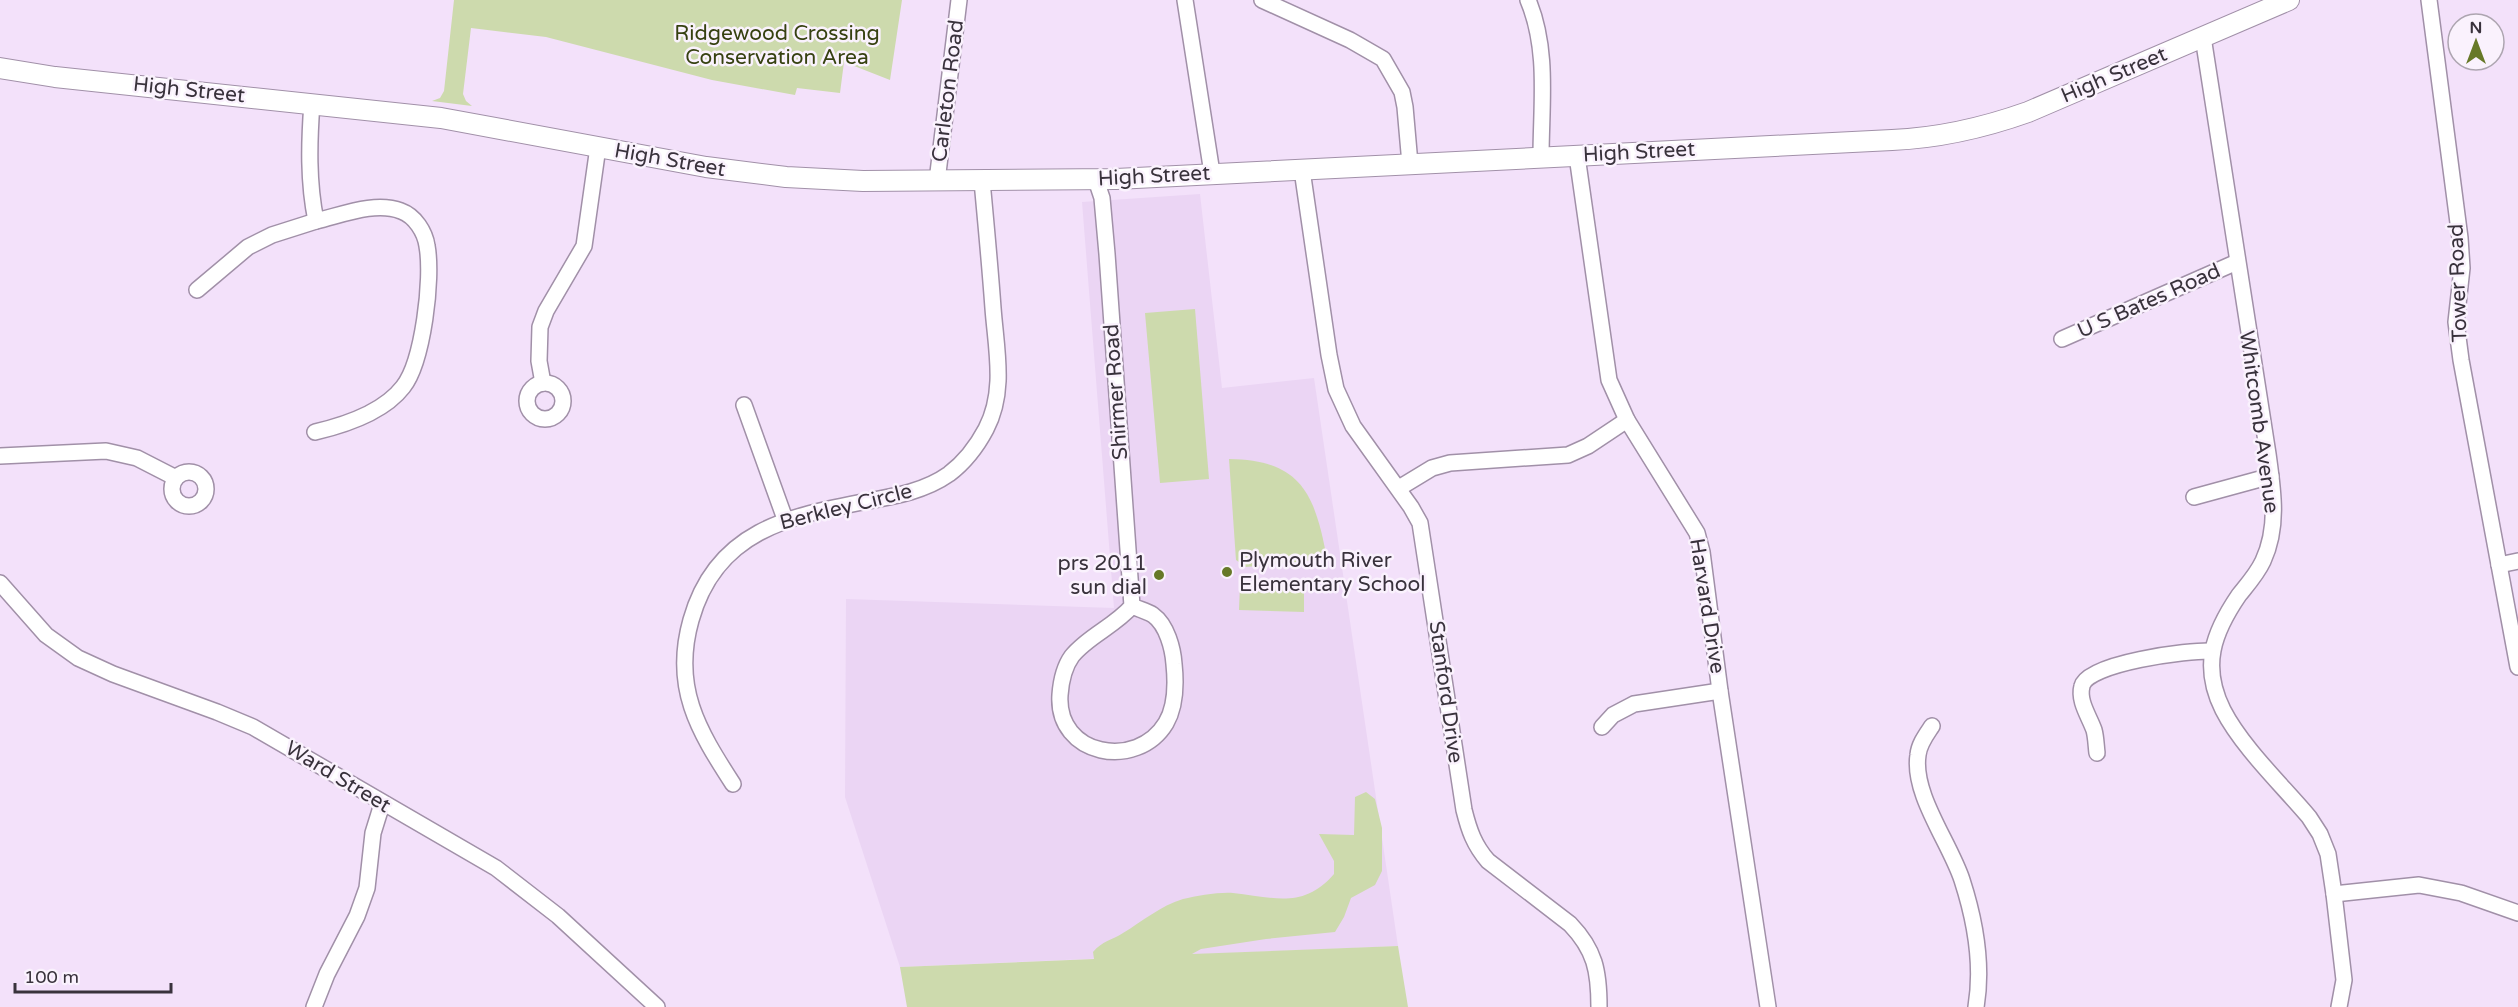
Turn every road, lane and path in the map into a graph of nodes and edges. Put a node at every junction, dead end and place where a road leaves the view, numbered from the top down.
1 (959, 0) edge
2 (1185, 0) edge
3 (1262, 0) edge
4 (1528, 0) edge
5 (2289, 0) edge
6 (2429, 0) edge
7 (2203, 37) junction
8 (0, 68) edge
9 (312, 103) junction
10 (598, 147) junction
11 (1577, 156) junction
12 (1541, 157) junction
13 (1410, 164) junction
14 (1302, 170) junction
15 (1212, 173) junction
16 (1096, 180) junction
17 (937, 182) junction
18 (982, 182) junction
19 (316, 221) junction
20 (2237, 262) junction
21 (197, 290) dead end
22 (2062, 339) dead end
23 (543, 383) dead end
24 (744, 405) dead end
25 (1627, 420) junction
26 (315, 432) dead end
27 (0, 456) edge
28 (2271, 476) junction
29 (176, 478) dead end
30 (1399, 488) junction
31 (2194, 497) dead end
32 (785, 519) junction
33 (2518, 561) edge
34 (2499, 565) junction
35 (0, 583) edge
36 (1132, 606) junction
37 (2212, 651) junction
38 (2518, 667) edge
39 (1720, 692) junction
40 (1932, 726) dead end
41 (1602, 727) dead end
42 (2097, 753) dead end
43 (733, 784) dead end
44 (382, 804) junction
45 (2334, 894) junction
46 (2518, 912) edge
47 (314, 1007) edge
48 (657, 1007) edge
49 (1599, 1007) edge
50 (1768, 1007) edge
51 (1976, 1007) edge
52 (2339, 1007) edge

1 - 17 street, Carleton Road
2 - 15 street
3 - 13 street
4 - 12 street
5 - 7 main road, High Street
6 - 34 street, Tower Road
7 - 11 main road, High Street
7 - 20 street, Whitcomb Avenue
8 - 9 main road, High Street
9 - 10 main road, High Street
9 - 19 street
10 - 17 main road, High Street
10 - 23 street
11 - 12 main road, High Street
11 - 25 street, Harvard Drive
12 - 13 main road, High Street
13 - 14 main road, High Street
14 - 15 main road, High Street
14 - 30 street, Stanford Drive
15 - 16 main road, High Street
16 - 18 main road, High Street
16 - 36 street, Shirmer Road
17 - 18 main road, High Street
18 - 32 street, Berkley Circle
19 - 21 street
19 - 26 street
20 - 22 street, U S Bates Road
20 - 28 street, Whitcomb Avenue
24 - 32 street
25 - 30 street
25 - 39 street, Harvard Drive
27 - 29 street
28 - 31 street
28 - 37 street, Whitcomb Avenue
30 - 49 street, Stanford Drive
32 - 43 street, Berkley Circle
33 - 34 street
34 - 38 street, Tower Road
35 - 44 street, Ward Street
36 - 36 street
37 - 42 street
37 - 45 street, Whitcomb Avenue
39 - 41 street
39 - 50 street, Harvard Drive
40 - 51 street
44 - 47 street
44 - 48 street, Ward Street
45 - 46 street
45 - 52 street, Whitcomb Avenue

